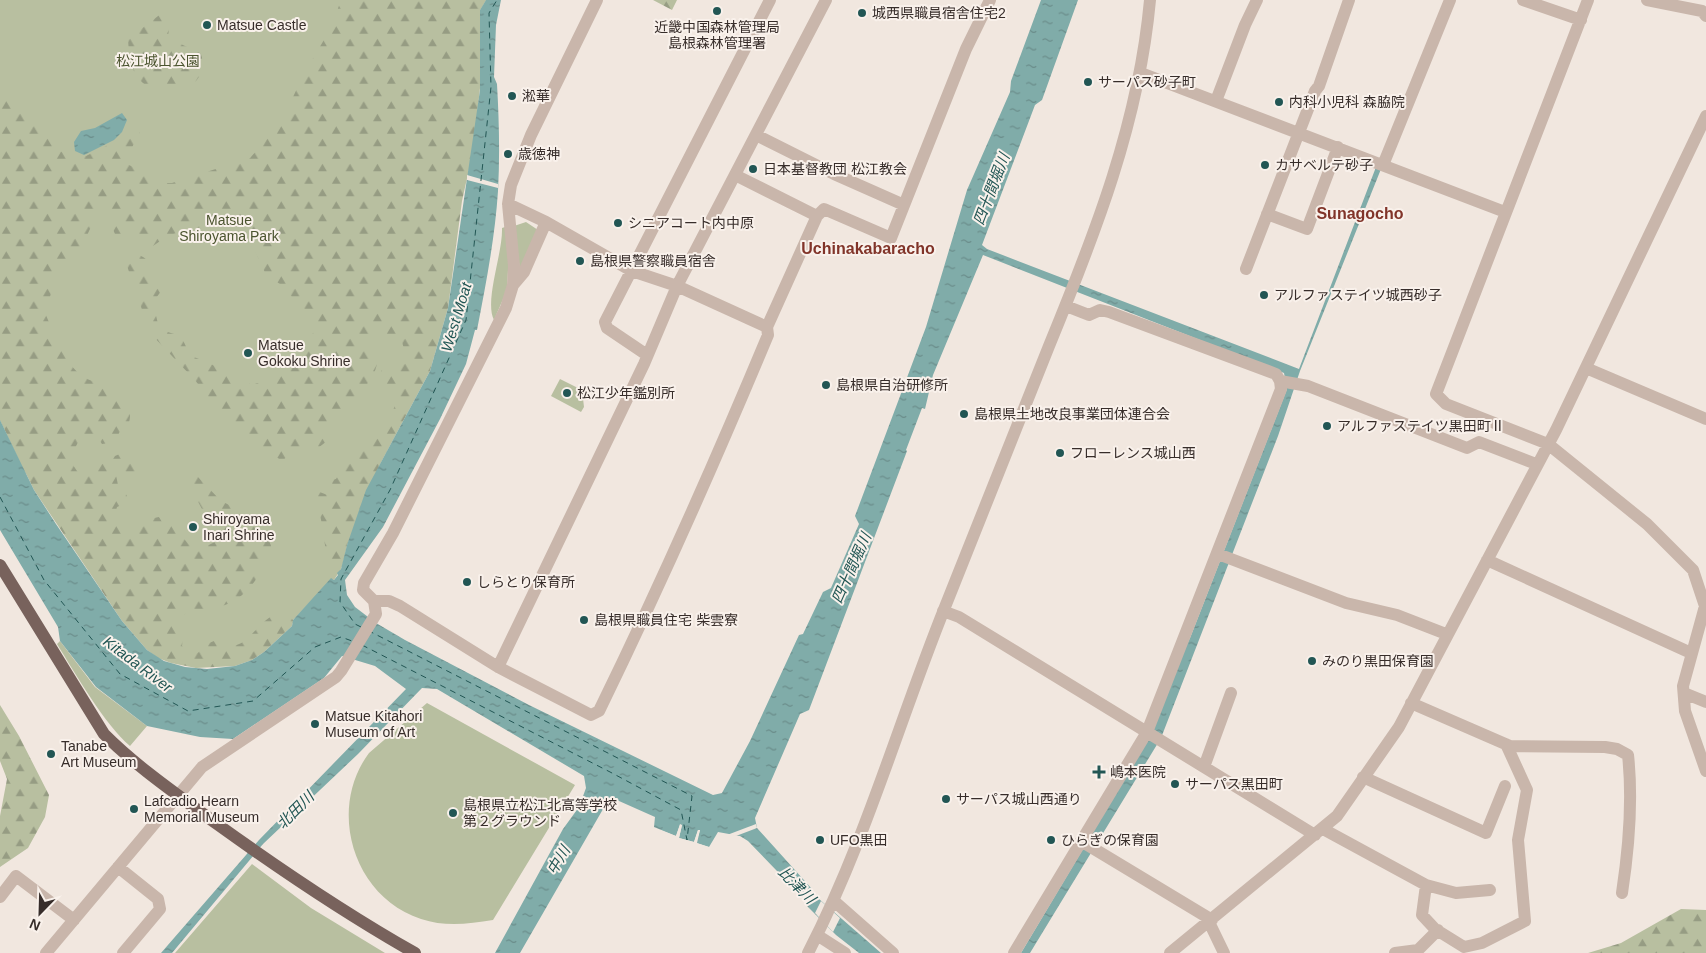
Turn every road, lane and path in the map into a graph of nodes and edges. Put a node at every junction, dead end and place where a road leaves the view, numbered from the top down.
1 (598, 0) edge
2 (770, 0) edge
3 (826, 0) edge
4 (990, 0) edge
5 (1150, 0) edge
6 (1257, 0) edge
7 (1349, 0) edge
8 (1450, 0) edge
9 (1523, 0) edge
10 (1588, 0) edge
11 (1647, 0) edge
12 (1706, 16) edge
13 (1581, 20) junction
14 (1140, 73) junction
15 (1216, 101) junction
16 (1706, 116) edge
17 (1299, 132) junction
18 (756, 134) junction
19 (1338, 147) junction
20 (1383, 165) junction
21 (735, 175) junction
22 (508, 204) junction
23 (904, 205) junction
24 (1505, 212) junction
25 (1267, 214) junction
26 (817, 216) junction
27 (546, 222) junction
28 (1246, 269) dead end
29 (632, 271) junction
30 (513, 285) junction
31 (677, 286) junction
32 (1066, 306) junction
33 (766, 327) junction
34 (647, 355) junction
35 (1586, 368) junction
36 (1283, 381) junction
37 (1488, 420) junction
38 (1706, 420) edge
39 (1480, 442) junction
40 (1548, 444) junction
41 (1536, 464) junction
42 (1223, 556) junction
43 (1487, 560) junction
44 (0, 565) edge
45 (374, 601) junction
46 (943, 611) junction
47 (1446, 634) junction
48 (1691, 653) junction
49 (498, 667) junction
50 (1231, 693) dead end
51 (1684, 693) junction
52 (1706, 702) edge
53 (1411, 703) junction
54 (1152, 735) junction
55 (1506, 744) junction
56 (1204, 767) junction
57 (1706, 771) edge
58 (1363, 777) junction
59 (1505, 786) dead end
60 (178, 795) junction
61 (1319, 832) junction
62 (1087, 844) junction
63 (118, 867) junction
64 (1426, 885) junction
65 (1490, 890) dead end
66 (1622, 893) dead end
67 (0, 897) edge
68 (832, 904) junction
69 (74, 920) junction
70 (1210, 921) junction
71 (820, 930) junction
72 (1438, 930) junction
73 (46, 953) edge
74 (123, 953) edge
75 (415, 953) edge
76 (808, 953) edge
77 (845, 953) edge
78 (893, 953) edge
79 (1014, 953) edge
80 (1170, 953) edge
81 (1224, 953) edge
82 (1395, 953) edge

1 - 22 street
2 - 29 street
3 - 18 street
4 - 23 street
5 - 14 street
6 - 15 street
7 - 17 street
8 - 20 street
9 - 13 street
10 - 13 street
11 - 12 street
13 - 24 street
14 - 15 street
14 - 32 street
15 - 17 street
16 - 35 street
17 - 19 street
17 - 25 street
18 - 21 street
18 - 23 street
19 - 20 street
19 - 25 street
20 - 24 street
21 - 26 street
21 - 31 street
22 - 27 street
22 - 30 street
23 - 26 street
24 - 37 street
25 - 28 street
26 - 33 street
27 - 29 street
27 - 30 street
29 - 31 street
29 - 34 street
30 - 45 street
31 - 33 street
31 - 34 street
32 - 36 street
32 - 46 street
33 - 49 street
34 - 49 street
35 - 38 street
35 - 40 street
36 - 39 street
36 - 42 street
37 - 39 street
37 - 40 street
39 - 41 street
40 - 41 street
40 - 48 street
41 - 43 street
42 - 47 street
42 - 54 street
43 - 47 street
43 - 48 street
44 - 60 main road
45 - 49 street
45 - 60 street
46 - 54 street
46 - 68 street
47 - 53 street
48 - 51 street
50 - 56 street
51 - 52 street
51 - 57 street
53 - 55 street
53 - 58 street
54 - 56 street
54 - 62 street
55 - 66 street
55 - 72 street
56 - 61 street
58 - 59 street
58 - 61 street
60 - 63 street
60 - 75 main road
61 - 64 street
61 - 70 street
62 - 70 street
62 - 79 street
63 - 69 street
63 - 74 street
64 - 65 street
64 - 72 street
67 - 69 street
68 - 71 street
68 - 78 street
69 - 73 street
70 - 80 street
70 - 81 street
71 - 76 street
71 - 77 street
72 - 82 street

